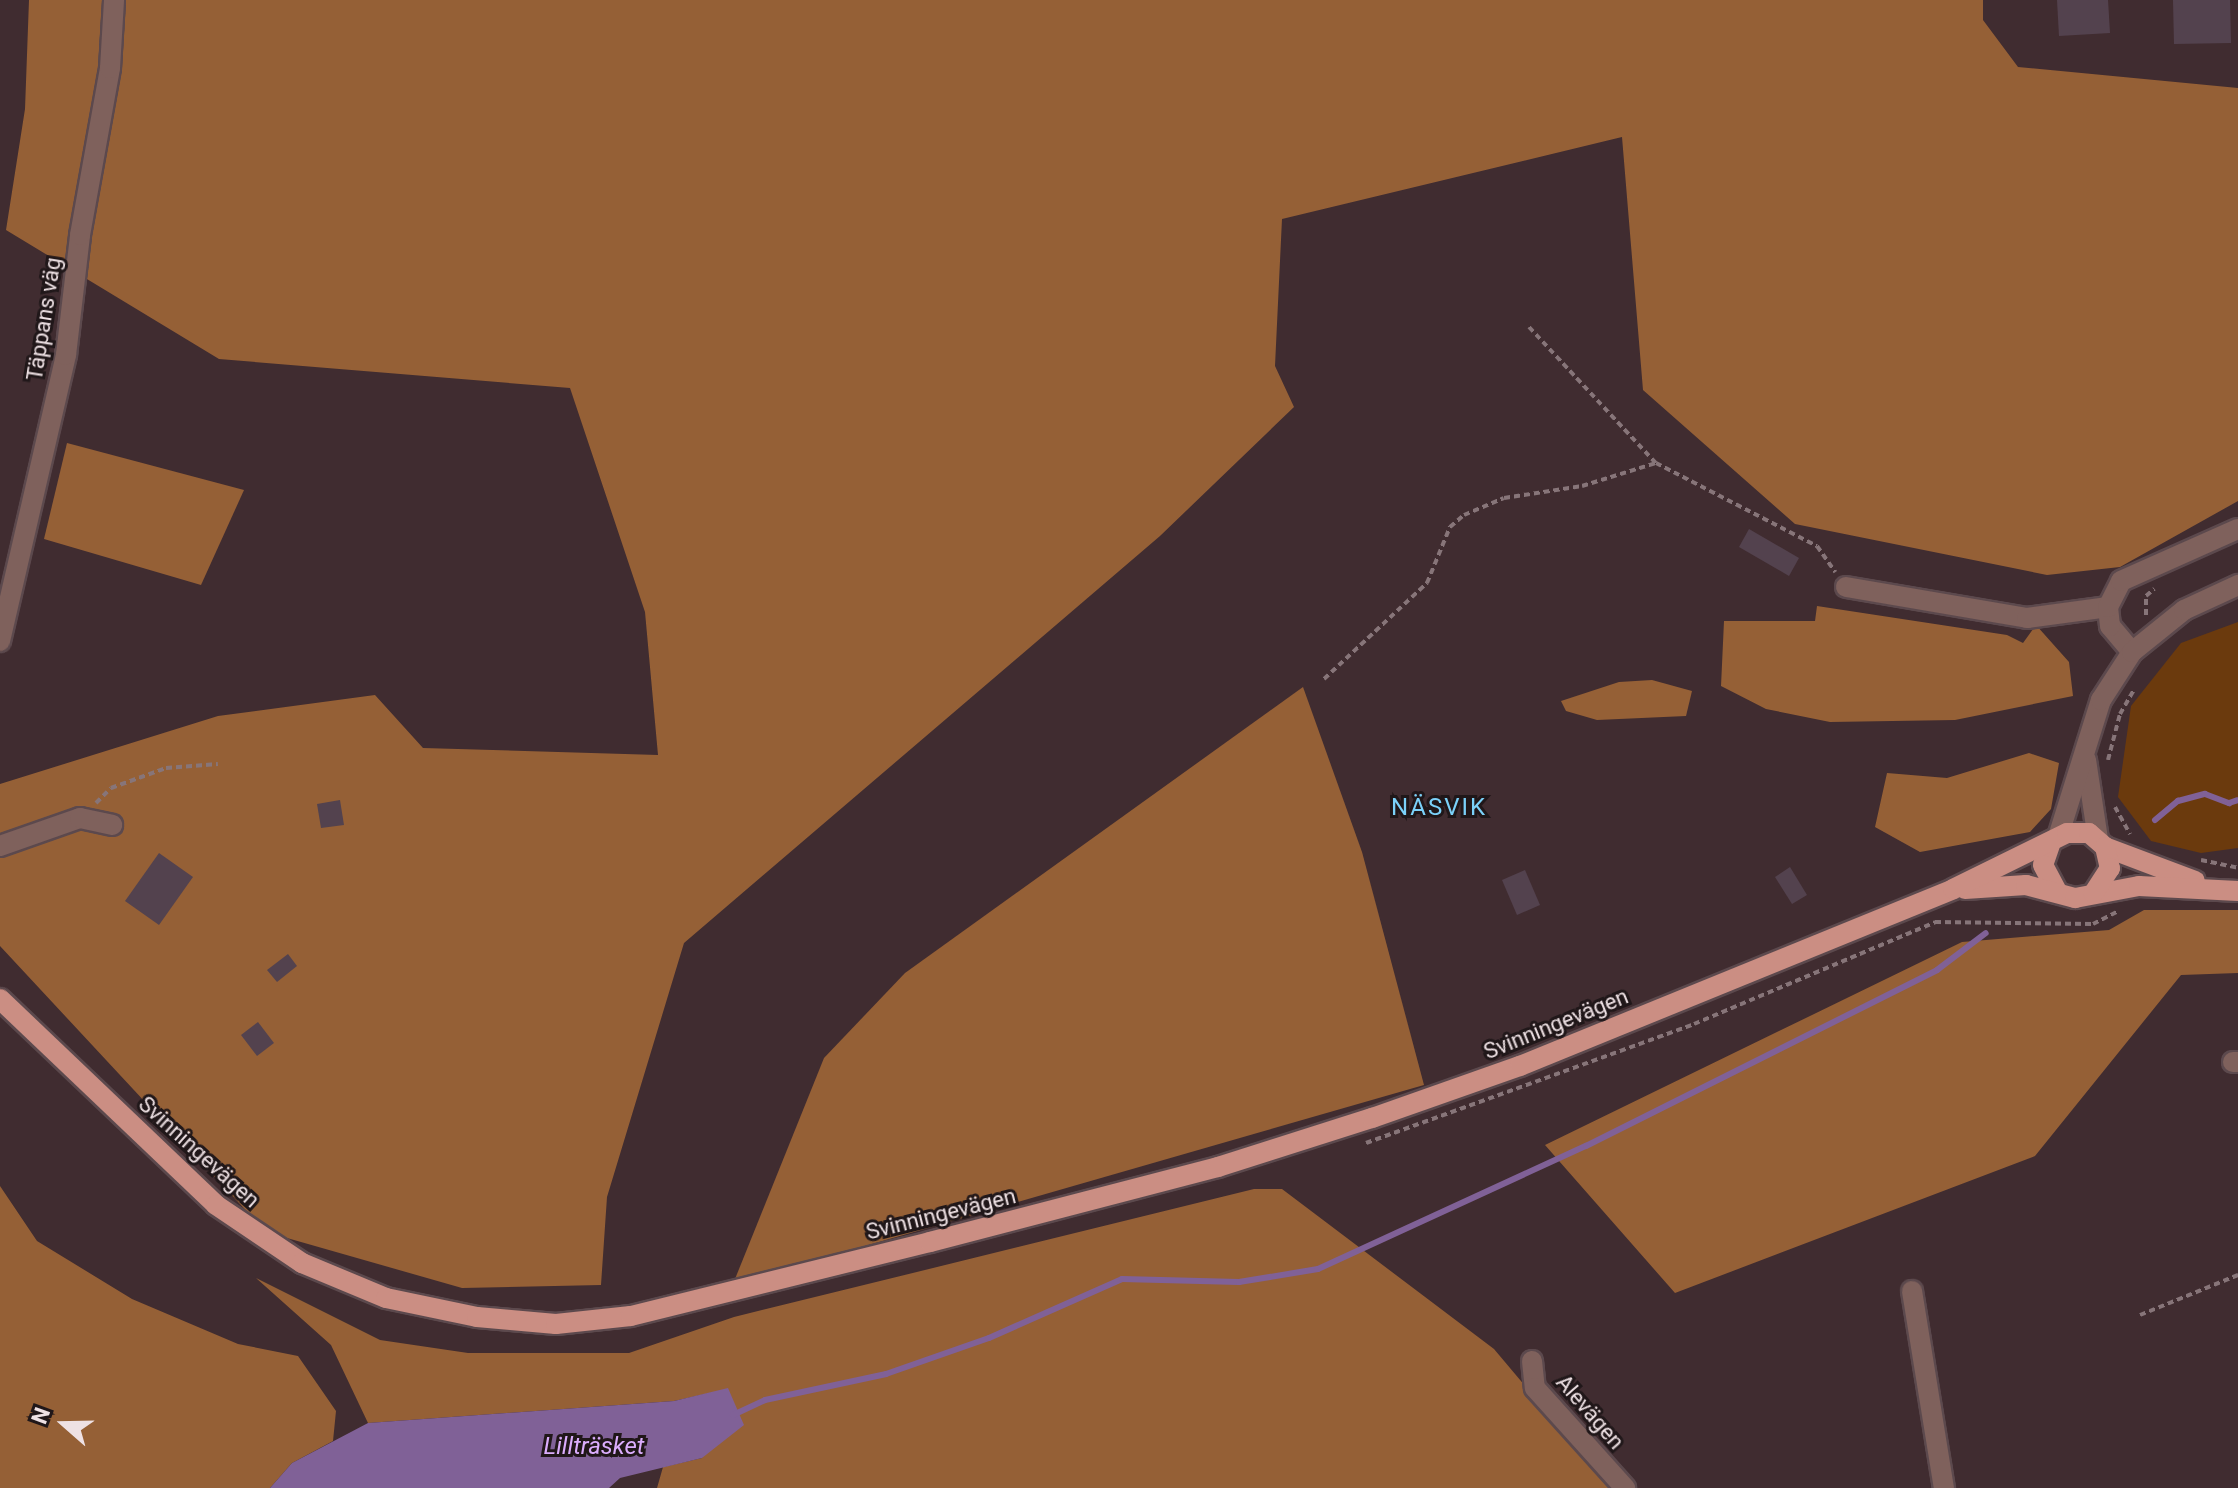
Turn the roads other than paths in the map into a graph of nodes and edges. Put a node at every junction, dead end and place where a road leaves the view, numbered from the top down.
1 (114, 0) edge
2 (2238, 529) edge
3 (2238, 585) edge
4 (1846, 587) road end
5 (2108, 607) junction
6 (0, 641) edge
7 (2132, 652) junction
8 (2085, 756) junction
9 (112, 825) dead end
10 (2054, 841) junction
11 (2102, 843) junction
12 (0, 846) edge
13 (2206, 886) junction
14 (1953, 889) junction
15 (2057, 891) junction
16 (2238, 891) edge
17 (2094, 893) junction
18 (0, 999) edge
19 (1912, 1291) dead end
20 (1532, 1361) dead end
21 (1625, 1488) edge
22 (1944, 1488) edge

1 - 6 street, Täppans väg
2 - 5 street
3 - 7 street
4 - 5 street
5 - 7 street
7 - 8 street
8 - 10 street
8 - 11 street
9 - 12 street
10 - 11 main road, Svinningevägen
10 - 14 main road, Svinningevägen
10 - 15 main road
11 - 13 main road, Svinningevägen
11 - 17 main road
13 - 16 main road, Svinningevägen
13 - 17 main road, Svinningevägen
14 - 15 main road, Svinningevägen
14 - 18 main road, Svinningevägen
15 - 17 main road, Svinningevägen
19 - 22 street
20 - 21 street, Alevägen

